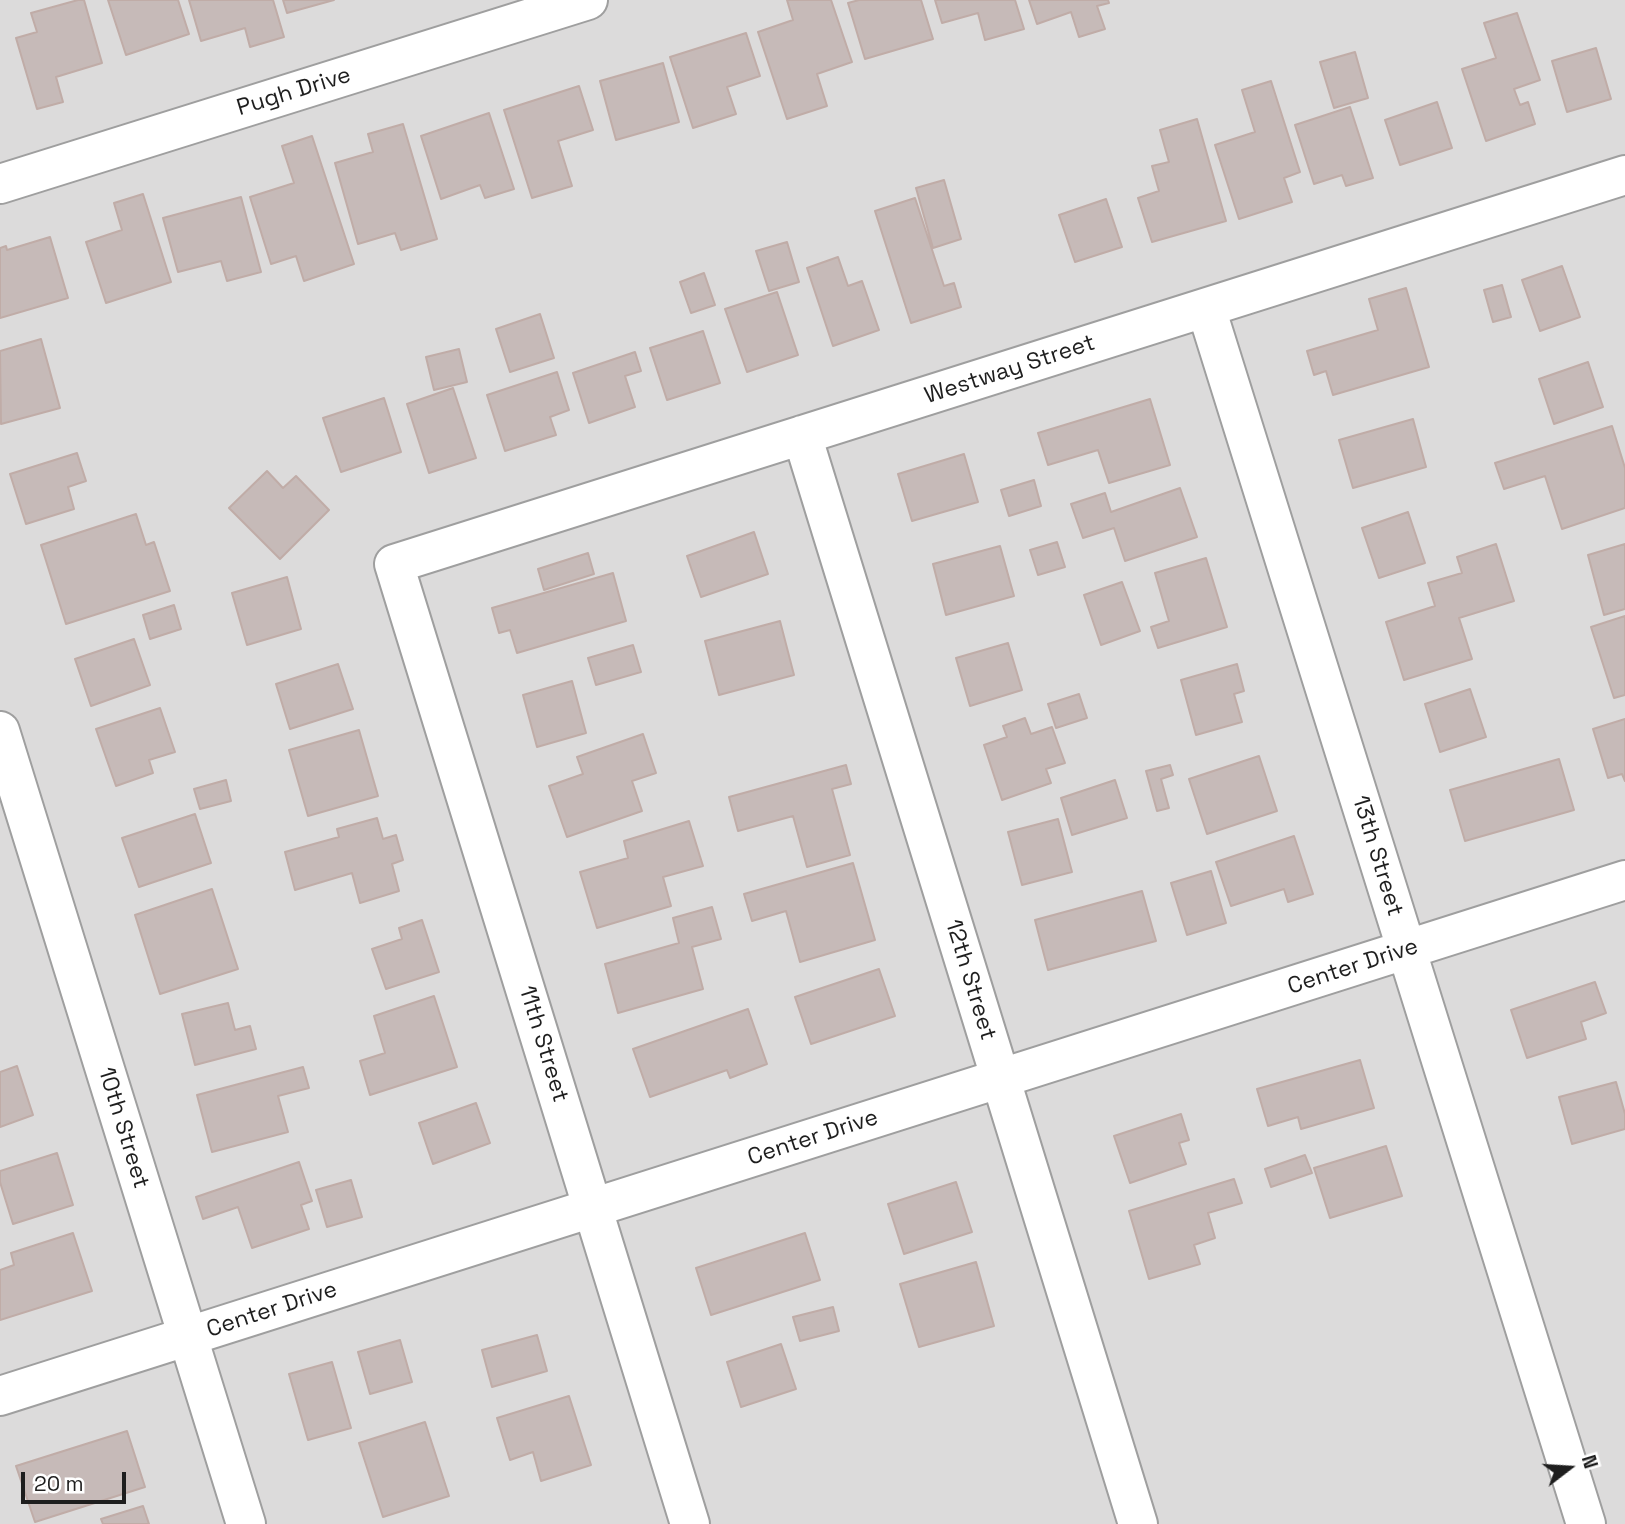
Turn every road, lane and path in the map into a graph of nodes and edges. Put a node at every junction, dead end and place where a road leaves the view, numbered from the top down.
1 (588, 0) edge
2 (0, 184) edge
3 (1622, 186) edge
4 (1206, 307) junction
5 (802, 435) junction
6 (394, 564) joint
7 (0, 731) edge
8 (1625, 880) edge
9 (1407, 950) junction
10 (1000, 1079) junction
11 (593, 1208) junction
12 (188, 1336) junction
13 (0, 1396) edge
14 (246, 1524) edge
15 (690, 1524) edge
16 (1138, 1524) edge
17 (1586, 1524) edge

1 - 2 street, Pugh Drive
3 - 4 street, Westway Street
4 - 5 street, Westway Street
4 - 9 street, 13th Street
5 - 6 street, Westway Street
5 - 10 street, 12th Street
6 - 11 street, 11th Street
7 - 12 street, 10th Street
8 - 9 street, Center Drive
9 - 10 street, Center Drive
9 - 17 street, 13th Street
10 - 11 street, Center Drive
10 - 16 street, 12th Street
11 - 12 street, Center Drive
11 - 15 street, 11th Street
12 - 13 street, Center Drive
12 - 14 street, 10th Street

